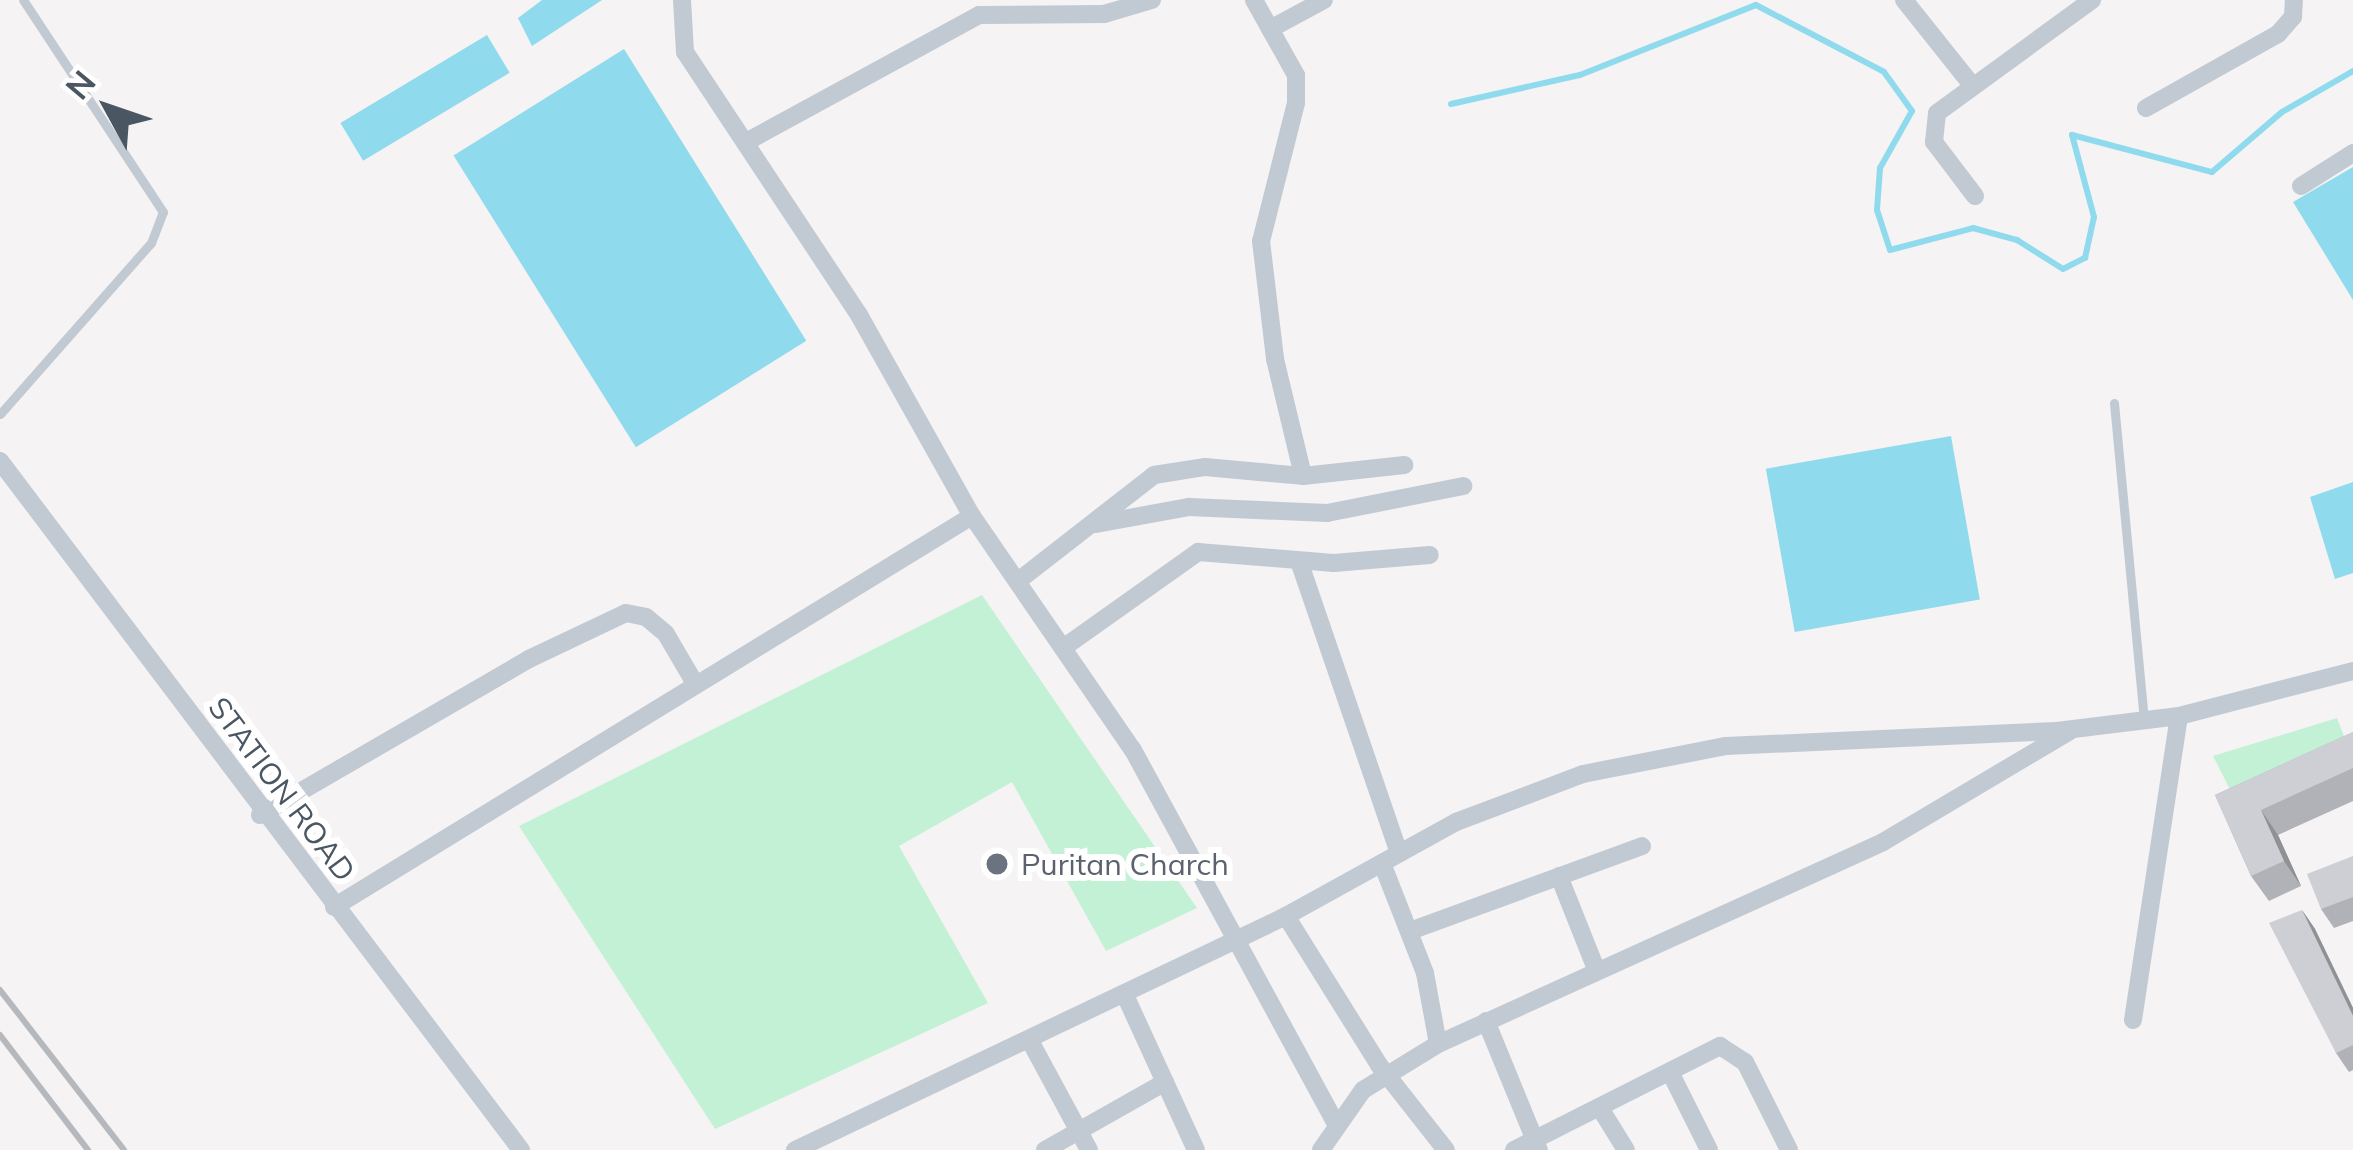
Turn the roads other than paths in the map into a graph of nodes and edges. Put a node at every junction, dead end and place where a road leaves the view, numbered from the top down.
1 (23, 0) edge
2 (682, 0) edge
3 (1152, 0) edge
4 (1254, 0) edge
5 (1324, 0) edge
6 (1904, 0) edge
7 (2294, 0) edge
8 (2081, 3) edge
9 (1270, 29) junction
10 (1971, 84) junction
11 (2146, 107) dead end
12 (748, 141) junction
13 (2353, 153) edge
14 (2301, 186) dead end
15 (1975, 196) dead end
16 (2114, 403) dead end
17 (0, 414) edge
18 (0, 461) edge
19 (1404, 465) dead end
20 (1303, 476) junction
21 (1463, 485) dead end
22 (972, 516) junction
23 (1096, 524) junction
24 (1430, 555) dead end
25 (1299, 561) junction
26 (1018, 581) junction
27 (1063, 648) junction
28 (2353, 671) edge
29 (693, 680) junction
30 (2179, 716) junction
31 (2144, 719) junction
32 (2074, 729) junction
33 (260, 815) junction
34 (1642, 846) dead end
35 (1391, 858) junction
36 (1558, 876) junction
37 (334, 907) junction
38 (1286, 916) junction
39 (1410, 931) junction
40 (1239, 938) junction
41 (1596, 969) junction
42 (1125, 994) junction
43 (2133, 1020) dead end
44 (1486, 1022) junction
45 (1029, 1039) junction
46 (1438, 1044) junction
47 (1670, 1072) junction
48 (1387, 1075) junction
49 (1165, 1082) junction
50 (1600, 1108) junction
51 (1085, 1141) edge
52 (1332, 1141) edge
53 (1536, 1143) edge
54 (520, 1150) edge
55 (795, 1150) edge
56 (1045, 1150) edge
57 (1196, 1150) edge
58 (1446, 1150) edge
59 (1514, 1150) edge
60 (1626, 1150) edge
61 (1709, 1150) edge
62 (1789, 1150) edge

1 - 17 lane
2 - 12 street
3 - 12 street
4 - 9 street
5 - 9 street
6 - 10 street
7 - 11 street
8 - 10 street
9 - 20 street
10 - 15 street
12 - 22 street
13 - 14 street
16 - 31 lane
18 - 33 street, STATION ROAD
19 - 20 street
20 - 23 street
21 - 23 street
22 - 26 street
22 - 29 street
23 - 26 street
24 - 25 street
25 - 27 street
25 - 35 street
26 - 27 street
27 - 40 street
28 - 30 street
29 - 33 street
29 - 37 street
30 - 31 street
30 - 43 street
31 - 32 street
32 - 35 street
32 - 41 street
33 - 37 street, STATION ROAD
34 - 36 street
35 - 38 street
35 - 39 street
36 - 39 street
36 - 41 street
37 - 54 street, STATION ROAD
38 - 40 street
38 - 48 street
39 - 46 street
40 - 42 street
40 - 52 street
41 - 44 street
42 - 45 street
42 - 49 street
44 - 46 street
44 - 53 street
45 - 51 street
45 - 55 street
46 - 48 street
47 - 50 street
47 - 61 street
47 - 62 street
48 - 52 street
48 - 58 street
49 - 51 street
49 - 57 street
50 - 53 street
50 - 60 street
51 - 56 street
53 - 59 street

